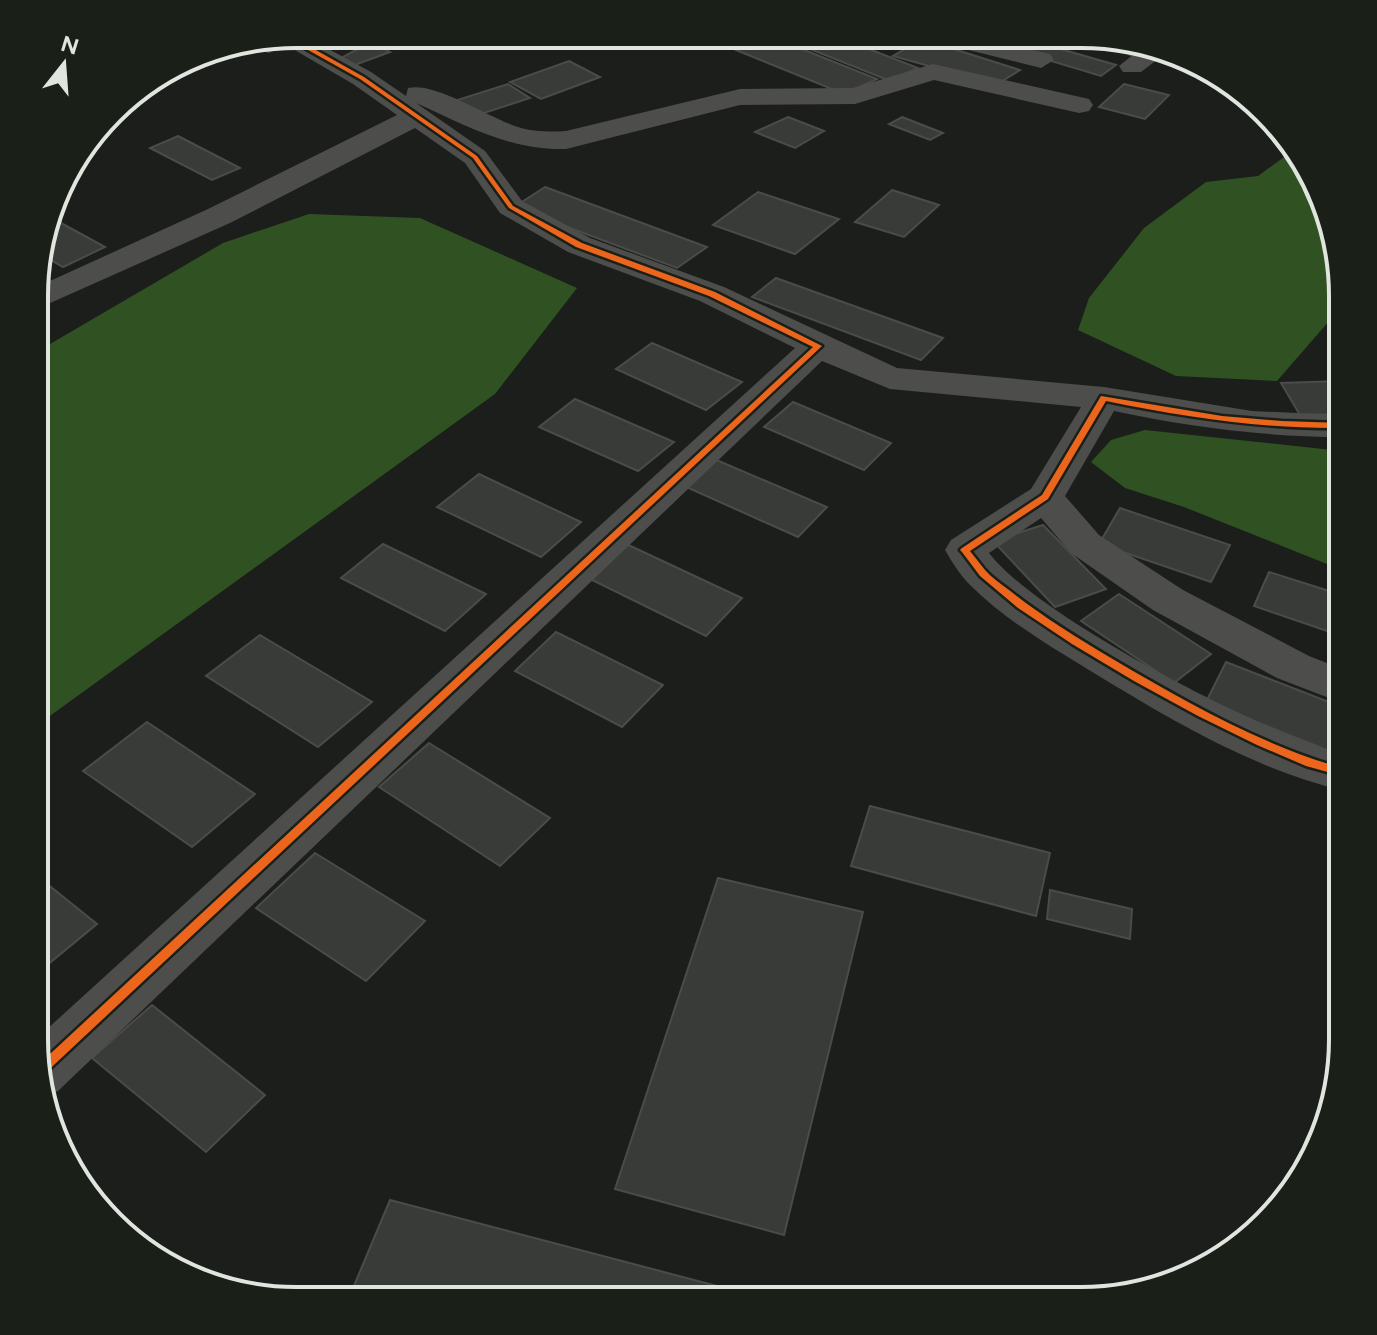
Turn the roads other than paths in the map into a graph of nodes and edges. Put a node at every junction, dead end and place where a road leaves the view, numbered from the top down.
1 (991, 48) edge
2 (321, 49) edge
3 (1146, 56) edge
4 (1041, 60) dead end
5 (1132, 66) dead end
6 (362, 78) junction
7 (1079, 105) dead end
8 (418, 115) junction
9 (51, 267) edge
10 (78, 282) junction
11 (48, 294) edge
12 (818, 346) junction
13 (1104, 398) junction
14 (1328, 426) edge
15 (1045, 497) junction
16 (1328, 681) edge
17 (1328, 767) edge
18 (50, 1062) edge

1 - 4 street
2 - 6 street
3 - 5 street
6 - 7 street
6 - 8 street
8 - 10 street
8 - 12 street
9 - 10 street
10 - 11 street
12 - 13 street
12 - 18 street
13 - 14 street
13 - 15 street
15 - 16 street
15 - 17 street

